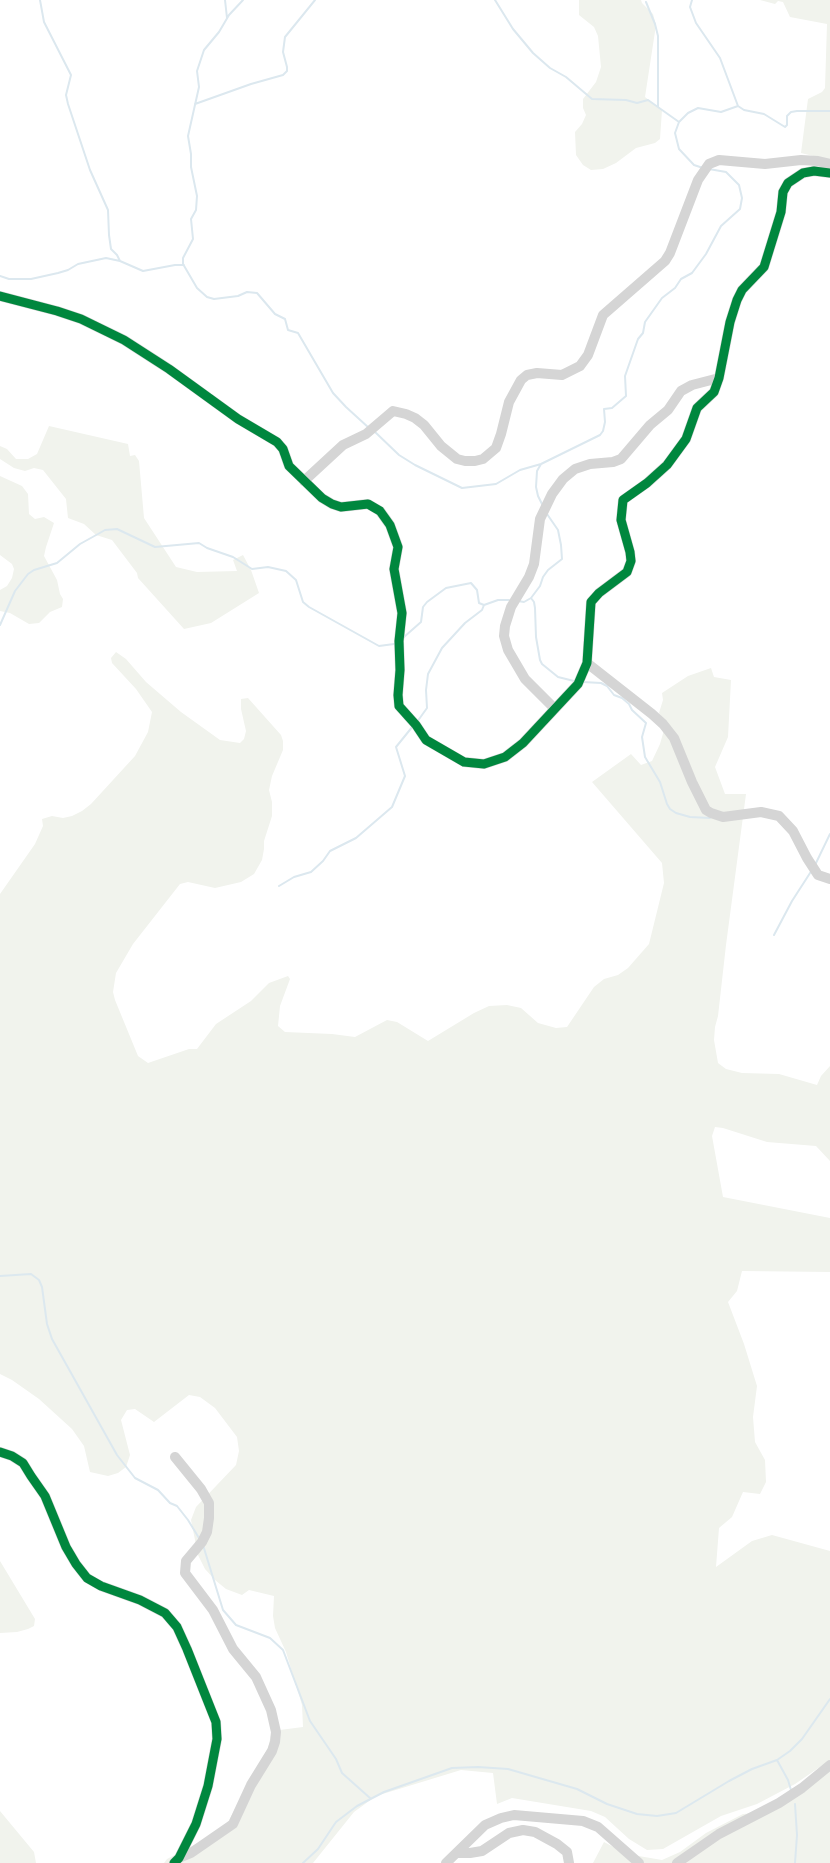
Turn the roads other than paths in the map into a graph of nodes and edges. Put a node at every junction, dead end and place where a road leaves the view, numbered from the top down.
1 (830, 164) edge
2 (830, 173) edge
3 (0, 296) edge
4 (719, 378) junction
5 (304, 481) junction
6 (587, 663) junction
7 (555, 709) junction
8 (830, 879) edge
9 (0, 1452) edge
10 (175, 1457) dead end
11 (830, 1765) edge
12 (458, 1853) junction
13 (177, 1860) edge
14 (446, 1863) edge
15 (568, 1863) edge
16 (639, 1863) edge
17 (677, 1863) edge

1 - 5 street
2 - 4 street
3 - 5 street
4 - 6 street
4 - 7 street
5 - 7 street
6 - 7 street
6 - 8 street
9 - 13 street
10 - 13 street
11 - 17 street
12 - 14 street
12 - 15 street
12 - 16 street

